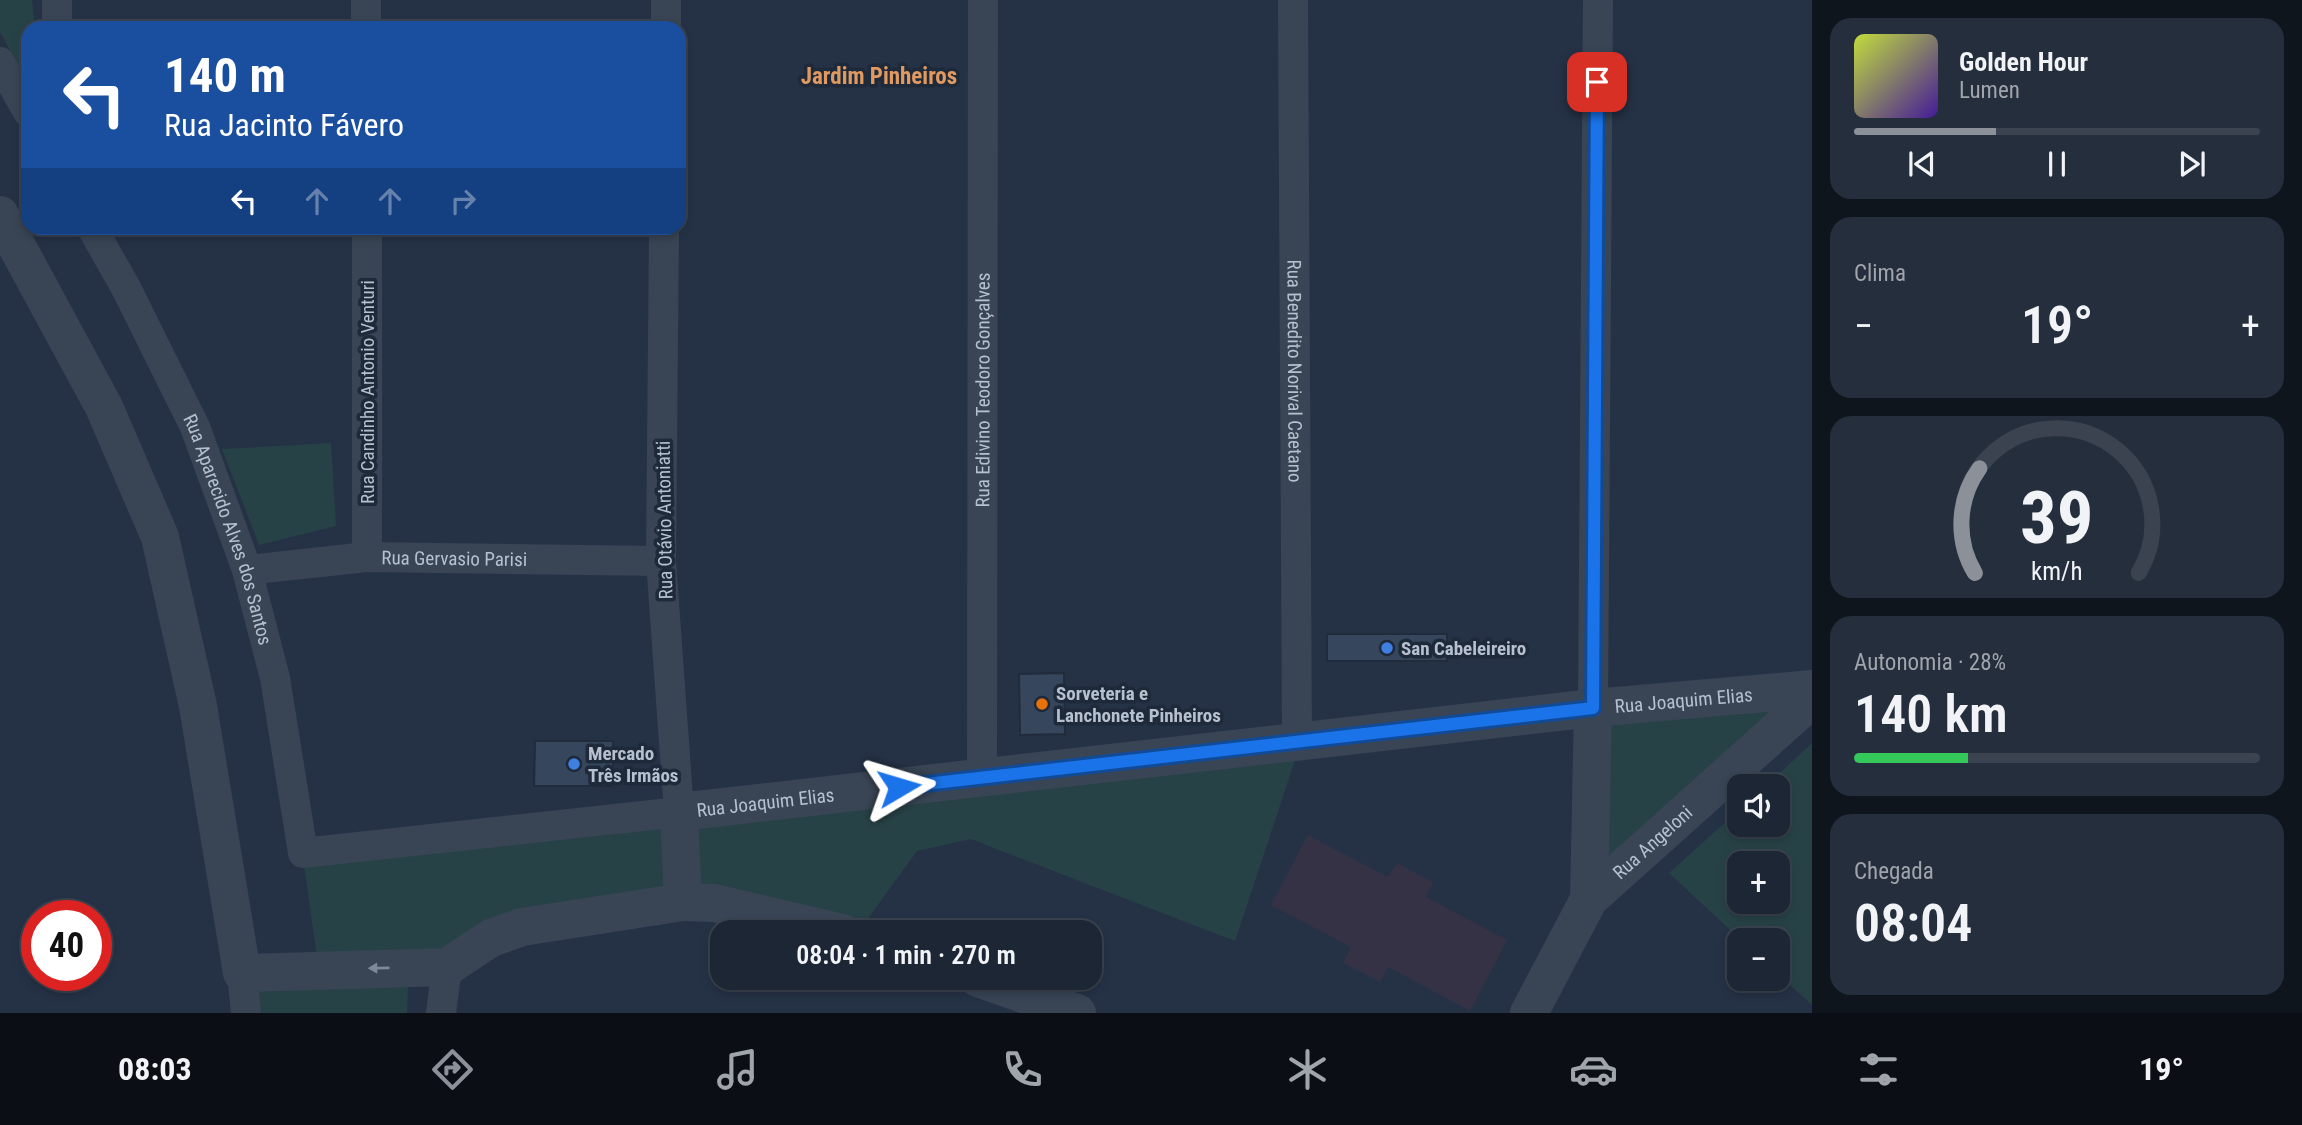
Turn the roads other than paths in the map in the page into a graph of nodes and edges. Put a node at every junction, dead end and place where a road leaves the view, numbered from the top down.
1 (57, 0) edge
2 (366, 0) edge
3 (666, 0) edge
4 (983, 0) edge
5 (1293, 0) edge
6 (1598, 0) edge
7 (57, 21) edge
8 (366, 21) edge
9 (666, 21) edge
10 (0, 62) edge
11 (21, 100) edge
12 (0, 215) edge
13 (96, 235) edge
14 (367, 235) edge
15 (664, 235) edge
16 (367, 557) junction
17 (661, 561) junction
18 (247, 570) junction
19 (1812, 689) edge
20 (1812, 699) edge
21 (1593, 708) junction
22 (1297, 742) junction
23 (982, 778) junction
24 (679, 813) junction
25 (303, 853) joint
26 (1589, 899) junction
27 (668, 904) junction
28 (787, 920) edge
29 (447, 967) junction
30 (242, 973) junction
31 (1012, 990) edge
32 (246, 1013) edge
33 (441, 1013) edge
34 (1077, 1013) edge
35 (1529, 1013) edge

1 - 7 street
2 - 8 street
3 - 9 street
4 - 23 street, Rua Edivino Teodoro Gonçalves
5 - 22 street, Rua Benedito Norival Caetano
6 - 21 street
10 - 11 street
12 - 30 street
13 - 18 street, Rua Aparecido Alves dos Santos
14 - 16 street, Rua Candinho Antonio Venturi
15 - 17 street, Rua Otávio Antoniatti
16 - 17 street, Rua Gervasio Parisi
16 - 18 street, Rua Gervasio Parisi
17 - 24 street, Rua Otávio Antoniatti
18 - 25 street, Rua Aparecido Alves dos Santos
19 - 21 street, Rua Joaquim Elias
20 - 26 street, Rua Angeloni
21 - 22 street, Rua Joaquim Elias
21 - 26 street
22 - 23 street, Rua Joaquim Elias
23 - 24 street, Rua Joaquim Elias
24 - 25 street, Rua Joaquim Elias
24 - 27 street
26 - 35 street, Rua Angeloni
27 - 28 street
27 - 29 street
29 -> 30 street
29 - 33 street
30 - 32 street
31 - 34 street

